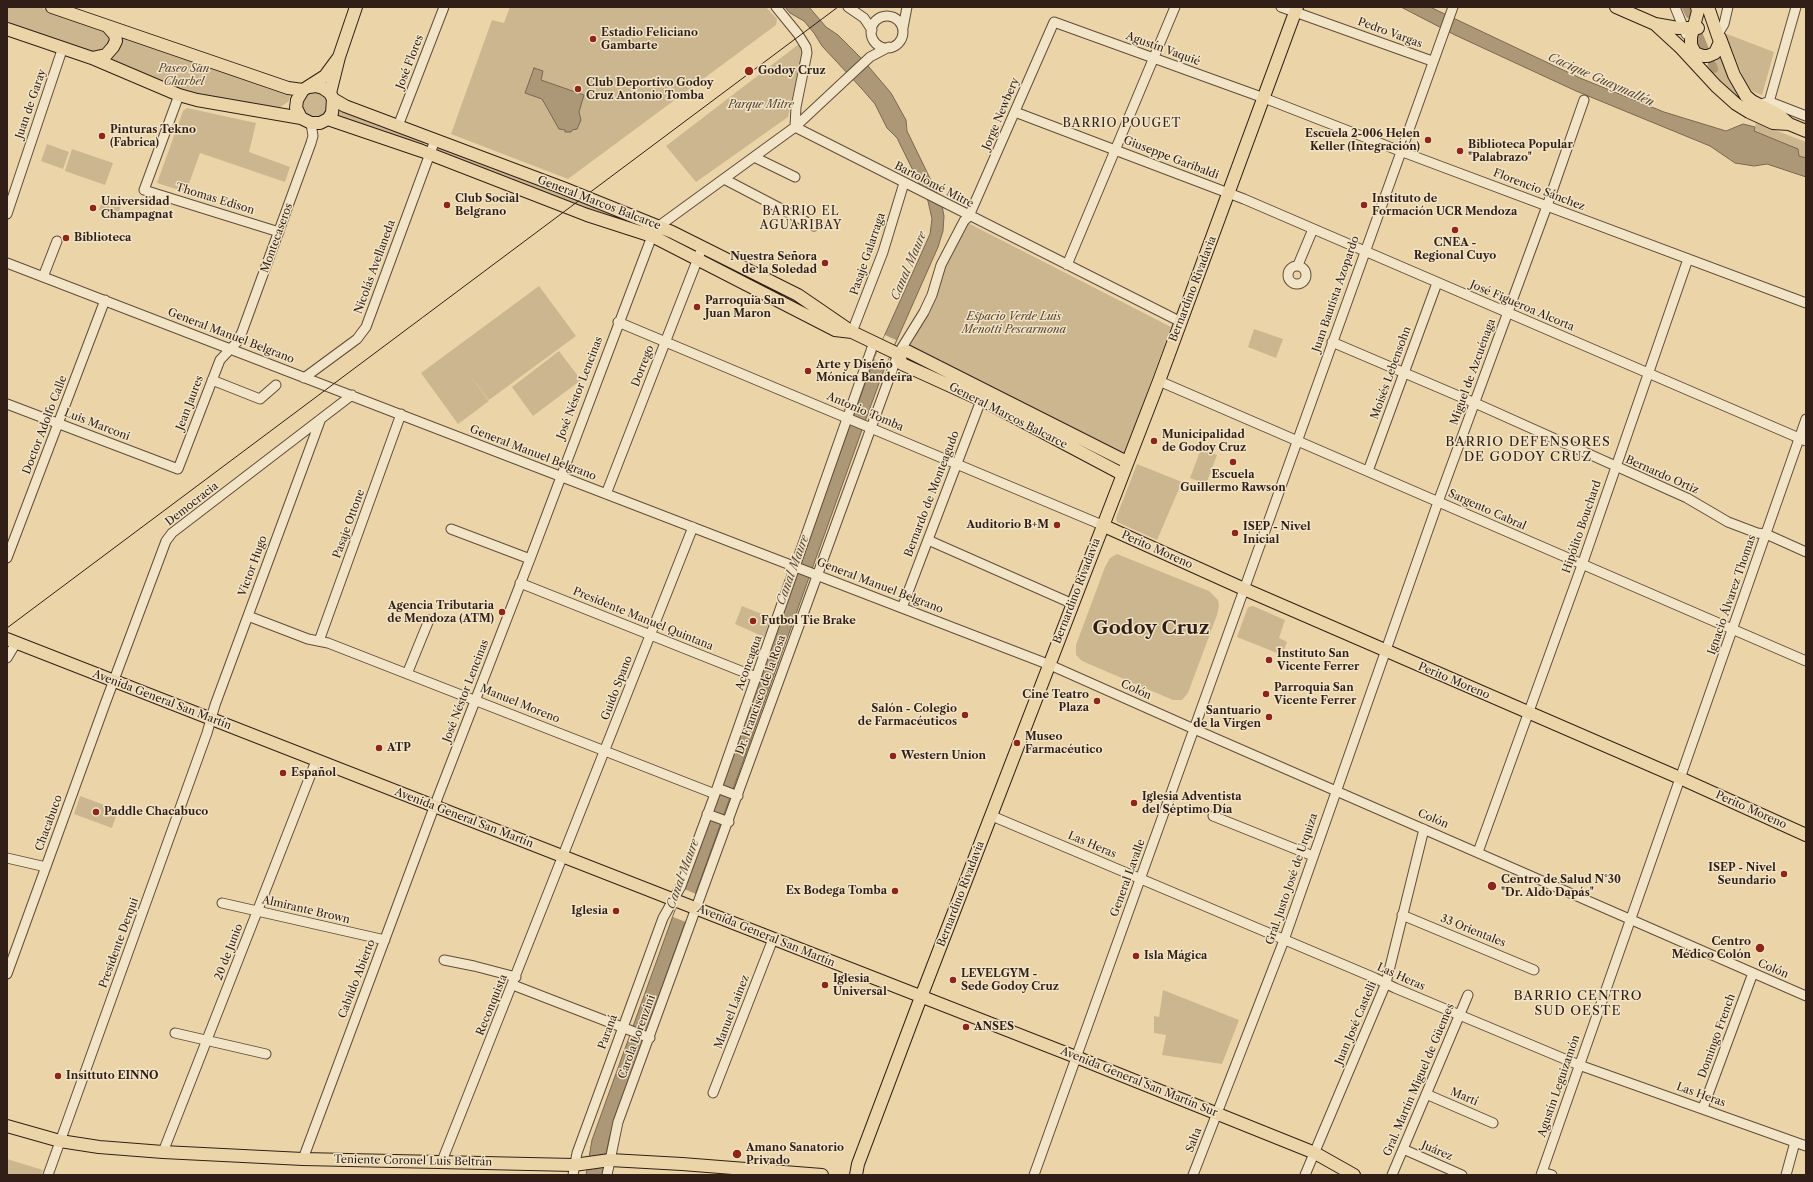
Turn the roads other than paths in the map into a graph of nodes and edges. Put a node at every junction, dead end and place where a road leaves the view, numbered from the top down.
1 (52, 7) edge
2 (356, 7) edge
3 (444, 7) edge
4 (776, 7) edge
5 (848, 7) edge
6 (906, 7) edge
7 (1175, 7) edge
8 (1281, 7) edge
9 (1616, 7) edge
10 (1697, 7) edge
11 (1708, 7) edge
12 (1728, 7) edge
13 (1796, 7) edge
14 (1676, 8) edge
15 (1296, 10) edge
16 (1451, 11) edge
17 (883, 17) junction
18 (864, 18) junction
19 (1054, 22) joint
20 (1655, 24) junction
21 (108, 27) junction
22 (1669, 27) junction
23 (7, 29) edge
24 (903, 29) junction
25 (872, 34) junction
26 (1718, 34) junction
27 (1691, 39) junction
28 (63, 47) junction
29 (889, 47) junction
30 (338, 57) junction
31 (92, 58) junction
32 (1153, 58) junction
33 (867, 59) junction
34 (1432, 61) junction
35 (306, 88) junction
36 (179, 95) junction
37 (331, 96) junction
38 (1264, 98) junction
39 (1584, 100) dead end
40 (1765, 105) junction
41 (1015, 112) junction
42 (1806, 116) edge
43 (328, 119) junction
44 (306, 120) junction
45 (1789, 124) junction
46 (398, 126) junction
47 (795, 128) junction
48 (1806, 131) edge
49 (435, 140) junction
50 (1115, 150) junction
51 (1400, 151) junction
52 (430, 154) junction
53 (754, 157) junction
54 (795, 177) dead end
55 (724, 179) junction
56 (904, 183) junction
57 (1229, 193) junction
58 (1547, 206) junction
59 (7, 214) edge
60 (969, 216) junction
61 (814, 226) dead end
62 (1313, 228) junction
63 (655, 231) junction
64 (279, 232) junction
65 (57, 241) dead end
66 (702, 246) junction
67 (1364, 251) junction
68 (697, 259) junction
69 (1688, 259) junction
70 (7, 263) edge
71 (1067, 265) junction
72 (1298, 265) dead end
73 (43, 277) junction
74 (1438, 283) junction
75 (105, 300) junction
76 (1806, 303) edge
77 (1507, 313) junction
78 (618, 322) junction
79 (1181, 322) junction
80 (852, 332) junction
81 (666, 341) junction
82 (1332, 342) junction
83 (877, 344) junction
84 (230, 348) junction
85 (895, 352) junction
86 (1404, 372) junction
87 (1648, 374) junction
88 (304, 378) junction
89 (212, 380) junction
90 (1159, 381) junction
91 (276, 386) dead end
92 (352, 395) junction
93 (983, 395) junction
94 (1475, 403) junction
95 (7, 404) edge
96 (401, 414) junction
97 (850, 419) junction
98 (1806, 419) edge
99 (320, 421) junction
100 (58, 423) junction
101 (868, 426) junction
102 (1298, 440) junction
103 (1803, 440) edge
104 (293, 441) junction
105 (308, 452) junction
106 (1127, 462) junction
107 (957, 464) junction
108 (1616, 467) junction
109 (178, 469) joint
110 (1368, 471) junction
111 (1122, 474) junction
112 (560, 477) junction
113 (606, 494) junction
114 (1438, 502) junction
115 (1102, 525) junction
116 (693, 527) junction
117 (451, 529) dead end
118 (1766, 534) junction
119 (928, 540) junction
120 (1806, 552) edge
121 (7, 558) edge
122 (530, 559) junction
123 (1582, 565) junction
124 (798, 567) junction
125 (814, 574) junction
126 (520, 583) junction
127 (1244, 589) junction
128 (1073, 604) junction
129 (902, 608) junction
130 (248, 616) junction
131 (429, 620) dead end
132 (1732, 630) junction
133 (651, 635) junction
134 (12, 641) edge
135 (318, 641) junction
136 (1385, 651) junction
137 (7, 658) edge
138 (1806, 661) edge
139 (1050, 665) junction
140 (408, 674) junction
141 (756, 678) junction
142 (114, 681) junction
143 (476, 699) junction
144 (1529, 713) junction
145 (211, 720) junction
146 (1194, 729) junction
147 (605, 751) junction
148 (316, 761) junction
149 (1680, 778) junction
150 (1335, 790) junction
151 (717, 791) junction
152 (735, 795) junction
153 (434, 807) junction
154 (709, 815) junction
155 (992, 816) junction
156 (1213, 816) dead end
157 (726, 821) junction
158 (1424, 829) junction
159 (1806, 835) edge
160 (1478, 852) junction
161 (1313, 856) junction
162 (563, 857) junction
163 (7, 858) edge
164 (46, 867) junction
165 (1140, 879) junction
166 (676, 901) junction
167 (222, 903) dead end
168 (694, 908) junction
169 (258, 911) junction
170 (1402, 915) junction
171 (1631, 919) junction
172 (773, 939) junction
173 (385, 940) junction
174 (1284, 940) junction
175 (444, 960) dead end
176 (1534, 970) dead end
177 (1753, 973) junction
178 (7, 974) edge
179 (514, 981) junction
180 (1386, 983) junction
181 (1468, 995) dead end
182 (1806, 996) edge
183 (921, 997) junction
184 (1460, 1015) junction
185 (622, 1028) junction
186 (175, 1034) dead end
187 (647, 1037) junction
188 (207, 1040) junction
189 (266, 1054) dead end
190 (1076, 1057) junction
191 (1579, 1065) junction
192 (713, 1093) dead end
193 (1426, 1094) junction
194 (1703, 1108) junction
195 (1216, 1114) junction
196 (1493, 1123) dead end
197 (7, 1126) edge
198 (60, 1141) junction
199 (1795, 1142) junction
200 (1806, 1146) edge
201 (1403, 1149) junction
202 (163, 1152) junction
203 (1314, 1153) junction
204 (303, 1159) junction
205 (607, 1160) junction
206 (442, 1161) junction
207 (574, 1170) edge
208 (732, 1171) edge
209 (1541, 1174) edge
210 (48, 1175) edge
211 (608, 1175) edge
212 (822, 1175) edge
213 (856, 1175) edge
214 (1034, 1175) edge
215 (1193, 1175) edge
216 (1305, 1175) edge
217 (1354, 1175) edge
218 (1392, 1175) edge
219 (1462, 1175) edge
220 (1552, 1175) edge
221 (1786, 1175) edge

1 - 21 main road
2 - 30 main road
3 - 46 street, José Flores
4 - 47 street
5 - 18 street
6 - 17 street
6 - 24 street
7 - 32 street
8 - 15 street, Pedro Vargas
9 - 20 main road
10 - 27 main road
11 - 26 main road
12 - 26 street
13 - 40 street
14 - 22 street
14 - 27 street
15 - 34 street, Pedro Vargas
15 - 38 main road, Bernardino Rivadavia
16 - 34 street, Juan Bautista Azopardo
17 - 18 street
17 - 24 street
17 - 25 street
18 - 25 street
19 - 32 street, Agustín Vaquié
19 - 41 street, Jorge Newbery
20 - 22 main road
20 - 27 main road
21 - 31 main road
21 - 35 main road
22 - 27 main road
23 - 28 main road
24 - 29 street
25 - 29 street
25 - 33 street
26 - 27 main road
26 - 27 main road
26 - 40 main road
27 - 45 main road
28 - 31 main road
28 - 59 street, Juan de Garay
29 - 33 street
30 - 35 main road
30 - 37 main road
31 - 36 main road
32 - 38 street, Agustín Vaquié
32 - 50 street
33 - 47 street
34 - 51 street, Juan Bautista Azopardo
35 - 37 main road
35 - 44 main road
36 - 44 main road
36 - 64 street, Thomas Edison
37 - 43 main road
37 - 46 main road, General Marcos Balcarce
38 - 51 street, Florencio Sánchez
38 - 57 main road, Bernardino Rivadavia
39 - 58 street, Miguel de Azcuénaga
40 - 42 street
40 - 45 main road
41 - 50 street, Giuseppe Garibaldi
41 - 60 street, Jorge Newbery
43 - 44 main road
43 - 52 main road, General Marcos Balcarce
44 - 64 street, Montecaseros
45 - 48 main road
46 - 49 main road, General Marcos Balcarce
47 - 53 street
47 - 56 street, Bartolomé Mitre
49 - 52 street, Nicolás Avellaneda
49 - 63 main road, General Marcos Balcarce
50 - 57 street, Giuseppe Garibaldi
50 - 71 street
51 - 58 street, Florencio Sánchez
51 - 67 street, Juan Bautista Azopardo
52 - 63 main road, General Marcos Balcarce
52 - 88 street, Nicolás Avellaneda
53 - 54 street
53 - 55 street
55 - 61 street
55 - 63 street
56 - 60 street, Bartolomé Mitre
56 - 80 street, Pasaje Galarraga
57 - 62 street, José Figueroa Alcorta
57 - 79 main road, Bernardino Rivadavia
58 - 69 street, Florencio Sánchez
58 - 77 street, Miguel de Azcuénaga
60 - 71 street, Bartolomé Mitre
60 - 85 street, Jorge Newbery
62 - 67 street, José Figueroa Alcorta
62 - 72 street
63 - 66 main road, General Marcos Balcarce
63 - 68 main road, General Marcos Balcarce
63 - 78 street, José Néstor Lencinas
64 - 84 street, Montecaseros
65 - 73 street
66 - 68 street, Dorrego
66 - 80 main road, General Marcos Balcarce
67 - 74 street, José Figueroa Alcorta
67 - 82 street, Juan Bautista Azopardo
68 - 80 main road, General Marcos Balcarce
68 - 81 street, Dorrego
69 - 76 street, Florencio Sánchez
69 - 87 street, Hipólito Bouchard
70 - 73 street, General Manuel Belgrano
71 - 79 street, Bartolomé Mitre
73 - 75 street, General Manuel Belgrano
74 - 77 street, José Figueroa Alcorta
74 - 86 street, Moisés Lebensohn
75 - 84 street, General Manuel Belgrano
75 - 100 street, Doctor Adolfo Calle
77 - 87 street, José Figueroa Alcorta
77 - 94 street, Miguel de Azcuénaga
78 - 81 street, Antonio Tomba
78 - 112 street, José Néstor Lencinas
79 - 90 main road, Bernardino Rivadavia
80 - 83 main road, General Marcos Balcarce
81 - 97 street, Antonio Tomba
81 - 113 street, Dorrego
82 - 86 street, Bernardo Ortiz
82 - 102 street, Juan Bautista Azopardo
83 - 85 main road, General Marcos Balcarce
83 - 97 street, Aconcagua
84 - 88 street, General Manuel Belgrano
84 - 89 street, Jean Jaures
85 - 93 main road, General Marcos Balcarce
85 - 101 street, Dr. Francisco de la Rosa
86 - 94 street, Bernardo Ortiz
86 - 110 street, Moisés Lebensohn
87 - 103 street, José Figueroa Alcorta
87 - 108 street, Hipólito Bouchard
88 - 92 street, General Manuel Belgrano
89 - 91 street
89 - 109 street, Jean Jaures
90 - 102 street, Sargento Cabral
90 - 106 main road, Bernardino Rivadavia
92 - 96 street, General Manuel Belgrano
92 - 99 street, Democracia
93 - 106 main road, General Marcos Balcarce
93 - 107 street, Bernardo de Monteagudo
93 - 111 main road, General Marcos Balcarce
94 - 108 street, Bernardo Ortiz
94 - 114 street, Miguel de Azcuénaga
95 - 100 street, Luis Marconi
96 - 112 street, General Manuel Belgrano
96 - 135 street, Pasaje Ottone
97 - 101 street, Antonio Tomba
97 - 124 street, Aconcagua
98 - 103 street, Ignacio Álvarez Thomas
99 - 104 street, Democracia
99 - 105 street, Victor Hugo
100 - 109 street, Luis Marconi
100 - 121 street, Doctor Adolfo Calle
101 - 107 street, Antonio Tomba
101 - 125 street, Dr. Francisco de la Rosa
102 - 110 street, Sargento Cabral
102 - 127 street, Juan Bautista Azopardo
103 - 118 street, Ignacio Álvarez Thomas
104 - 105 street
104 - 142 street, Democracia
105 - 130 street, Victor Hugo
106 - 111 main road, Bernardino Rivadavia
107 - 115 street, Antonio Tomba
107 - 119 street, Bernardo de Monteagudo
108 - 118 street, Bernardo Ortiz
108 - 123 street, Hipólito Bouchard
110 - 114 street, Sargento Cabral
111 - 115 main road, Bernardino Rivadavia
112 - 113 street, General Manuel Belgrano
112 - 122 street, José Néstor Lencinas
113 - 116 street, General Manuel Belgrano
114 - 123 street, Sargento Cabral
114 - 136 street, Miguel de Azcuénaga
115 - 127 main road, Perito Moreno
115 - 128 main road, Bernardino Rivadavia
116 - 124 street, General Manuel Belgrano
116 - 133 street, Guido Spano
117 - 122 street
118 - 120 street, Bernardo Ortiz
118 - 132 street, Ignacio Álvarez Thomas
119 - 128 street
119 - 129 street, Bernardo de Monteagudo
122 - 126 street, José Néstor Lencinas
123 - 132 street, Sargento Cabral
123 - 144 street, Hipólito Bouchard
124 - 125 street, General Manuel Belgrano
124 - 141 street, Aconcagua
125 - 129 street, General Manuel Belgrano
125 - 152 street, Dr. Francisco de la Rosa
126 - 133 street, Presidente Manuel Quintana
126 - 143 street, José Néstor Lencinas
127 - 136 main road, Perito Moreno
127 - 146 street, General Lavalle
128 - 139 main road, Bernardino Rivadavia
129 - 139 street, General Manuel Belgrano
130 - 135 street, Manuel Moreno
130 - 145 street, Victor Hugo
131 - 140 street
132 - 138 street, Sargento Cabral
132 - 149 street, Ignacio Álvarez Thomas
133 - 141 street, Presidente Manuel Quintana
133 - 147 street, Guido Spano
134 - 137 street
134 - 142 main road, Avenida General San Martín
135 - 140 street, Manuel Moreno
136 - 144 main road, Perito Moreno
136 - 150 street, Gral. Justo José de Urquiza
139 - 146 street, Colón
139 - 155 main road, Bernardino Rivadavia
140 - 143 street, Manuel Moreno
141 - 151 street, Aconcagua
142 - 145 main road, Avenida General San Martín
142 - 164 street, Chacabuco
143 - 147 street, Manuel Moreno
143 - 153 street, José Néstor Lencinas
144 - 149 main road, Perito Moreno
144 - 160 street
145 - 148 main road, Avenida General San Martín
145 - 198 street, Presidente Derqui
146 - 150 street, Colón
146 - 165 street, General Lavalle
147 - 151 street, Manuel Moreno
147 - 162 street, Guido Spano
148 - 153 main road, Avenida General San Martín
148 - 169 street, 20 de Junio
149 - 159 main road, Perito Moreno
149 - 171 street, Agustín Leguizamón
150 - 158 street, Colón
150 - 161 street, Gral. Justo José de Urquiza
151 - 152 street, Manuel Moreno
151 - 154 street, Aconcagua
152 - 157 street, Dr. Francisco de la Rosa
153 - 162 main road, Avenida General San Martín
153 - 173 street, Cabildo Abierto
154 - 157 street
154 - 166 street, Aconcagua
155 - 165 street, Las Heras
155 - 183 main road, Bernardino Rivadavia
156 - 161 street
157 - 168 street, Dr. Francisco de la Rosa
158 - 160 street, Colón
158 - 170 street, Juan José Castelli
160 - 171 street, Colón
161 - 174 street, Gral. Justo José de Urquiza
162 - 166 main road, Avenida General San Martín
162 - 179 street, Reconquista
163 - 164 street
164 - 178 street, Chacabuco
165 - 174 street, Las Heras
165 - 190 street, General Lavalle
166 - 168 main road, Avenida General San Martín
166 - 185 street, Paraná
167 - 169 street, Almirante Brown
168 - 172 main road, Avenida General San Martín
168 - 187 street, Carola Lorenzini
169 - 173 street, Almirante Brown
169 - 188 street, 20 de Junio
170 - 176 street, 33 Orientales
170 - 180 street, Juan José Castelli
171 - 177 street, Colón
171 - 191 street, Agustín Leguizamón
172 - 183 main road, Avenida General San Martín
172 - 192 street, Manuel Lainez
173 - 204 street, Cabildo Abierto
174 - 180 street, Las Heras
174 - 195 street, Gral. Justo José de Urquiza
175 - 179 street
177 - 182 street, Colón
177 - 194 street, Domingo French
179 - 185 street
179 - 206 street, Reconquista
180 - 184 street, Las Heras
180 - 203 street, Juan José Castelli
181 - 184 street, Gral. Martín Miguel de Güemes
183 - 190 main road, Avenida General San Martín Sur
183 - 213 main road, Bernardino Rivadavia
184 - 191 street, Las Heras
184 - 193 street, Gral. Martín Miguel de Güemes
185 - 187 street
185 - 207 street, Paraná
186 - 188 street
187 - 205 street, Carola Lorenzini
188 - 189 street
188 - 202 street, 20 de Junio
190 - 195 main road, Avenida General San Martín Sur
190 - 214 street, General Lavalle
191 - 194 street, Las Heras
191 - 209 street, Agustín Leguizamón
193 - 196 street, Martí
193 - 201 street, Gral. Martín Miguel de Güemes
194 - 199 street, Las Heras
195 - 203 main road, Avenida General San Martín Sur
195 - 215 street, Salta
197 - 198 main road, Teniente Coronel Luis Beltrán
198 - 202 main road, Teniente Coronel Luis Beltrán
198 - 210 street, Presidente Derqui
199 - 200 street, Las Heras
199 - 221 street
201 - 218 street, Gral. Martín Miguel de Güemes
201 - 219 street, Juárez
202 - 204 main road, Teniente Coronel Luis Beltrán
203 - 216 street, Juan José Castelli
203 - 217 main road, Avenida General San Martín Sur
204 - 206 main road, Teniente Coronel Luis Beltrán
205 - 207 main road, Teniente Coronel Luis Beltrán
205 - 208 main road, Teniente Coronel Luis Beltrán
205 - 211 street, Carola Lorenzini
206 - 207 main road, Teniente Coronel Luis Beltrán
208 - 212 main road, Teniente Coronel Luis Beltrán
209 - 220 street

